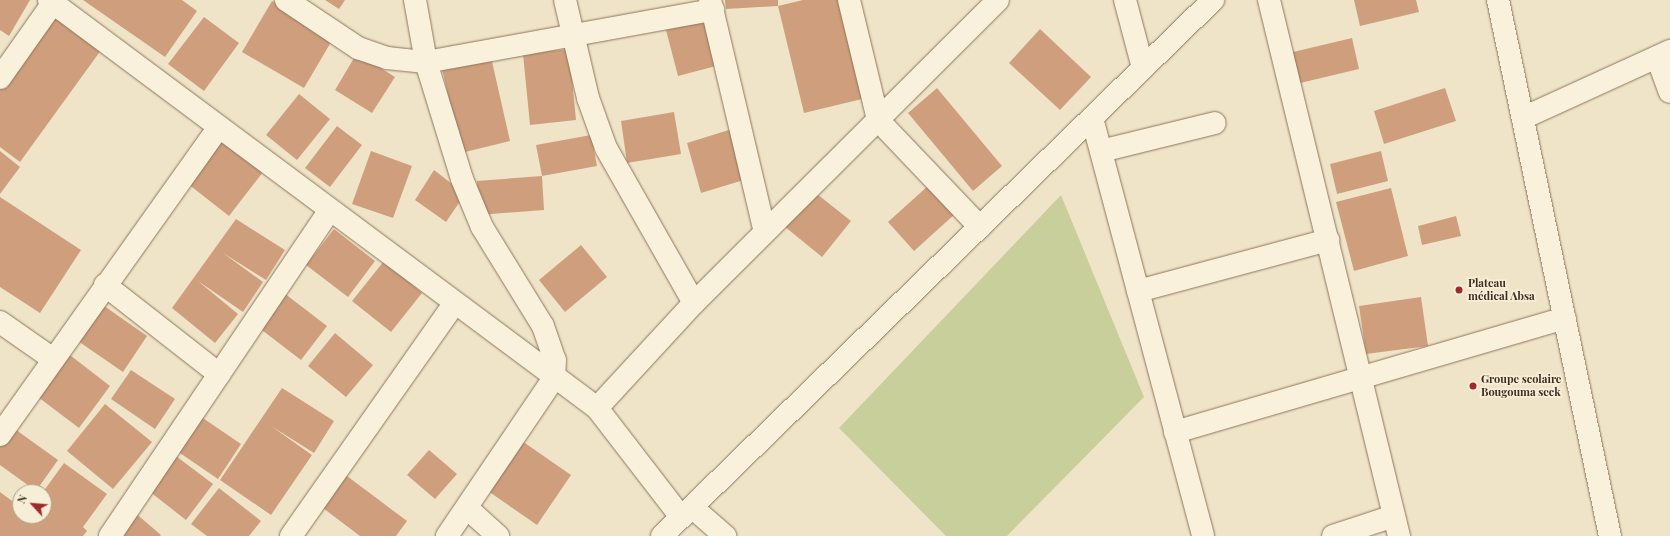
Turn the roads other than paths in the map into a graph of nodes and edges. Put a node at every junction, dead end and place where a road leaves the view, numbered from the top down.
1 (286, 0) edge
2 (414, 0) edge
3 (565, 0) edge
4 (849, 0) edge
5 (998, 0) edge
6 (1125, 0) edge
7 (1212, 0) edge
8 (1269, 0) edge
9 (1498, 0) edge
10 (52, 1) edge
11 (711, 5) edge
12 (573, 35) junction
13 (1663, 54) edge
14 (426, 62) junction
15 (1143, 68) junction
16 (0, 78) edge
17 (1670, 92) edge
18 (1092, 118) junction
19 (1523, 118) junction
20 (878, 120) junction
21 (1215, 123) dead end
22 (218, 127) junction
23 (1101, 151) junction
24 (330, 210) junction
25 (980, 227) junction
26 (765, 232) junction
27 (1328, 240) junction
28 (105, 286) junction
29 (1138, 291) junction
30 (694, 303) junction
31 (454, 304) junction
32 (1565, 318) junction
33 (0, 322) edge
34 (53, 359) junction
35 (219, 374) junction
36 (554, 378) junction
37 (1361, 378) junction
38 (597, 408) junction
39 (1175, 432) junction
40 (0, 435) edge
41 (467, 508) junction
42 (687, 513) junction
43 (1396, 526) edge
44 (110, 536) edge
45 (291, 536) edge
46 (447, 536) edge
47 (498, 536) edge
48 (662, 536) edge
49 (725, 536) edge
50 (1203, 536) edge
51 (1333, 536) edge
52 (1610, 536) edge

1 - 14 street
2 - 14 street
3 - 12 street
4 - 20 street
5 - 20 street
6 - 15 street
7 - 15 street
8 - 27 street
9 - 19 street
10 - 16 street
10 - 22 street
11 - 12 street
11 - 26 street
12 - 14 street
12 - 30 street
13 - 17 street
13 - 19 street
14 - 36 street
15 - 18 street
18 - 23 street
18 - 25 street
19 - 32 street
20 - 25 street
20 - 26 street
21 - 23 street
22 - 24 street
22 - 28 street
23 - 29 street
24 - 31 street
24 - 35 street
25 - 42 street
26 - 30 street
27 - 29 street
27 - 37 street
28 - 34 street
28 - 35 street
29 - 39 street
30 - 38 street
31 - 36 street
31 - 45 street
32 - 37 street
32 - 52 street
33 - 34 street
34 - 40 street
35 - 44 street
36 - 38 street
36 - 41 street
37 - 39 street
37 - 43 street
38 - 42 street
39 - 50 street
41 - 46 street
41 - 47 street
42 - 48 street
42 - 49 street
43 - 51 street

